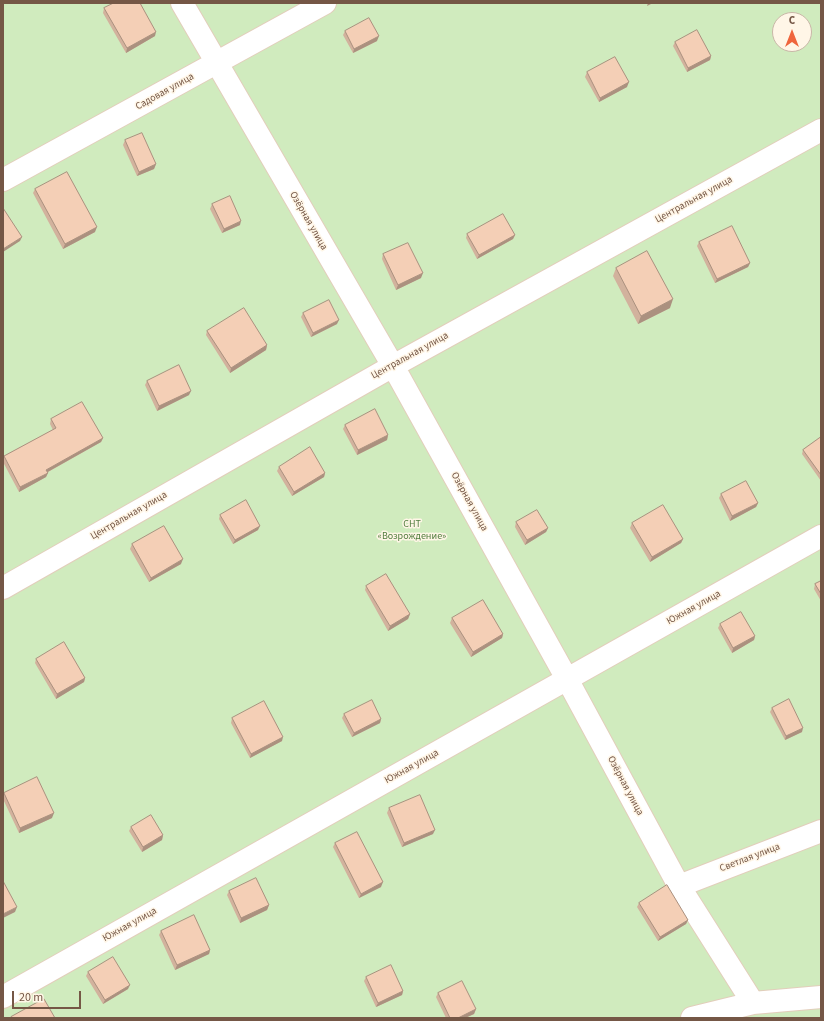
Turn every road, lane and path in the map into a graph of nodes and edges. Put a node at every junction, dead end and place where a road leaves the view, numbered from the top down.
1 (182, 3) edge
2 (326, 3) edge
3 (217, 64) junction
4 (821, 130) edge
5 (3, 180) edge
6 (393, 366) junction
7 (821, 536) edge
8 (3, 588) edge
9 (567, 679) junction
10 (821, 831) edge
11 (679, 886) junction
12 (3, 997) edge
13 (821, 997) edge
14 (753, 1003) junction
15 (692, 1018) edge

1 - 3 street, Озёрная улица
2 - 3 street, Садовая улица
3 - 5 street, Садовая улица
3 - 6 street, Озёрная улица
4 - 6 street, Центральная улица
6 - 8 street, Центральная улица
6 - 9 street, Озёрная улица
7 - 9 street, Южная улица
9 - 11 street, Озёрная улица
9 - 12 street, Южная улица
10 - 11 street, Светлая улица
11 - 14 street, Озёрная улица
13 - 14 street
14 - 15 street

